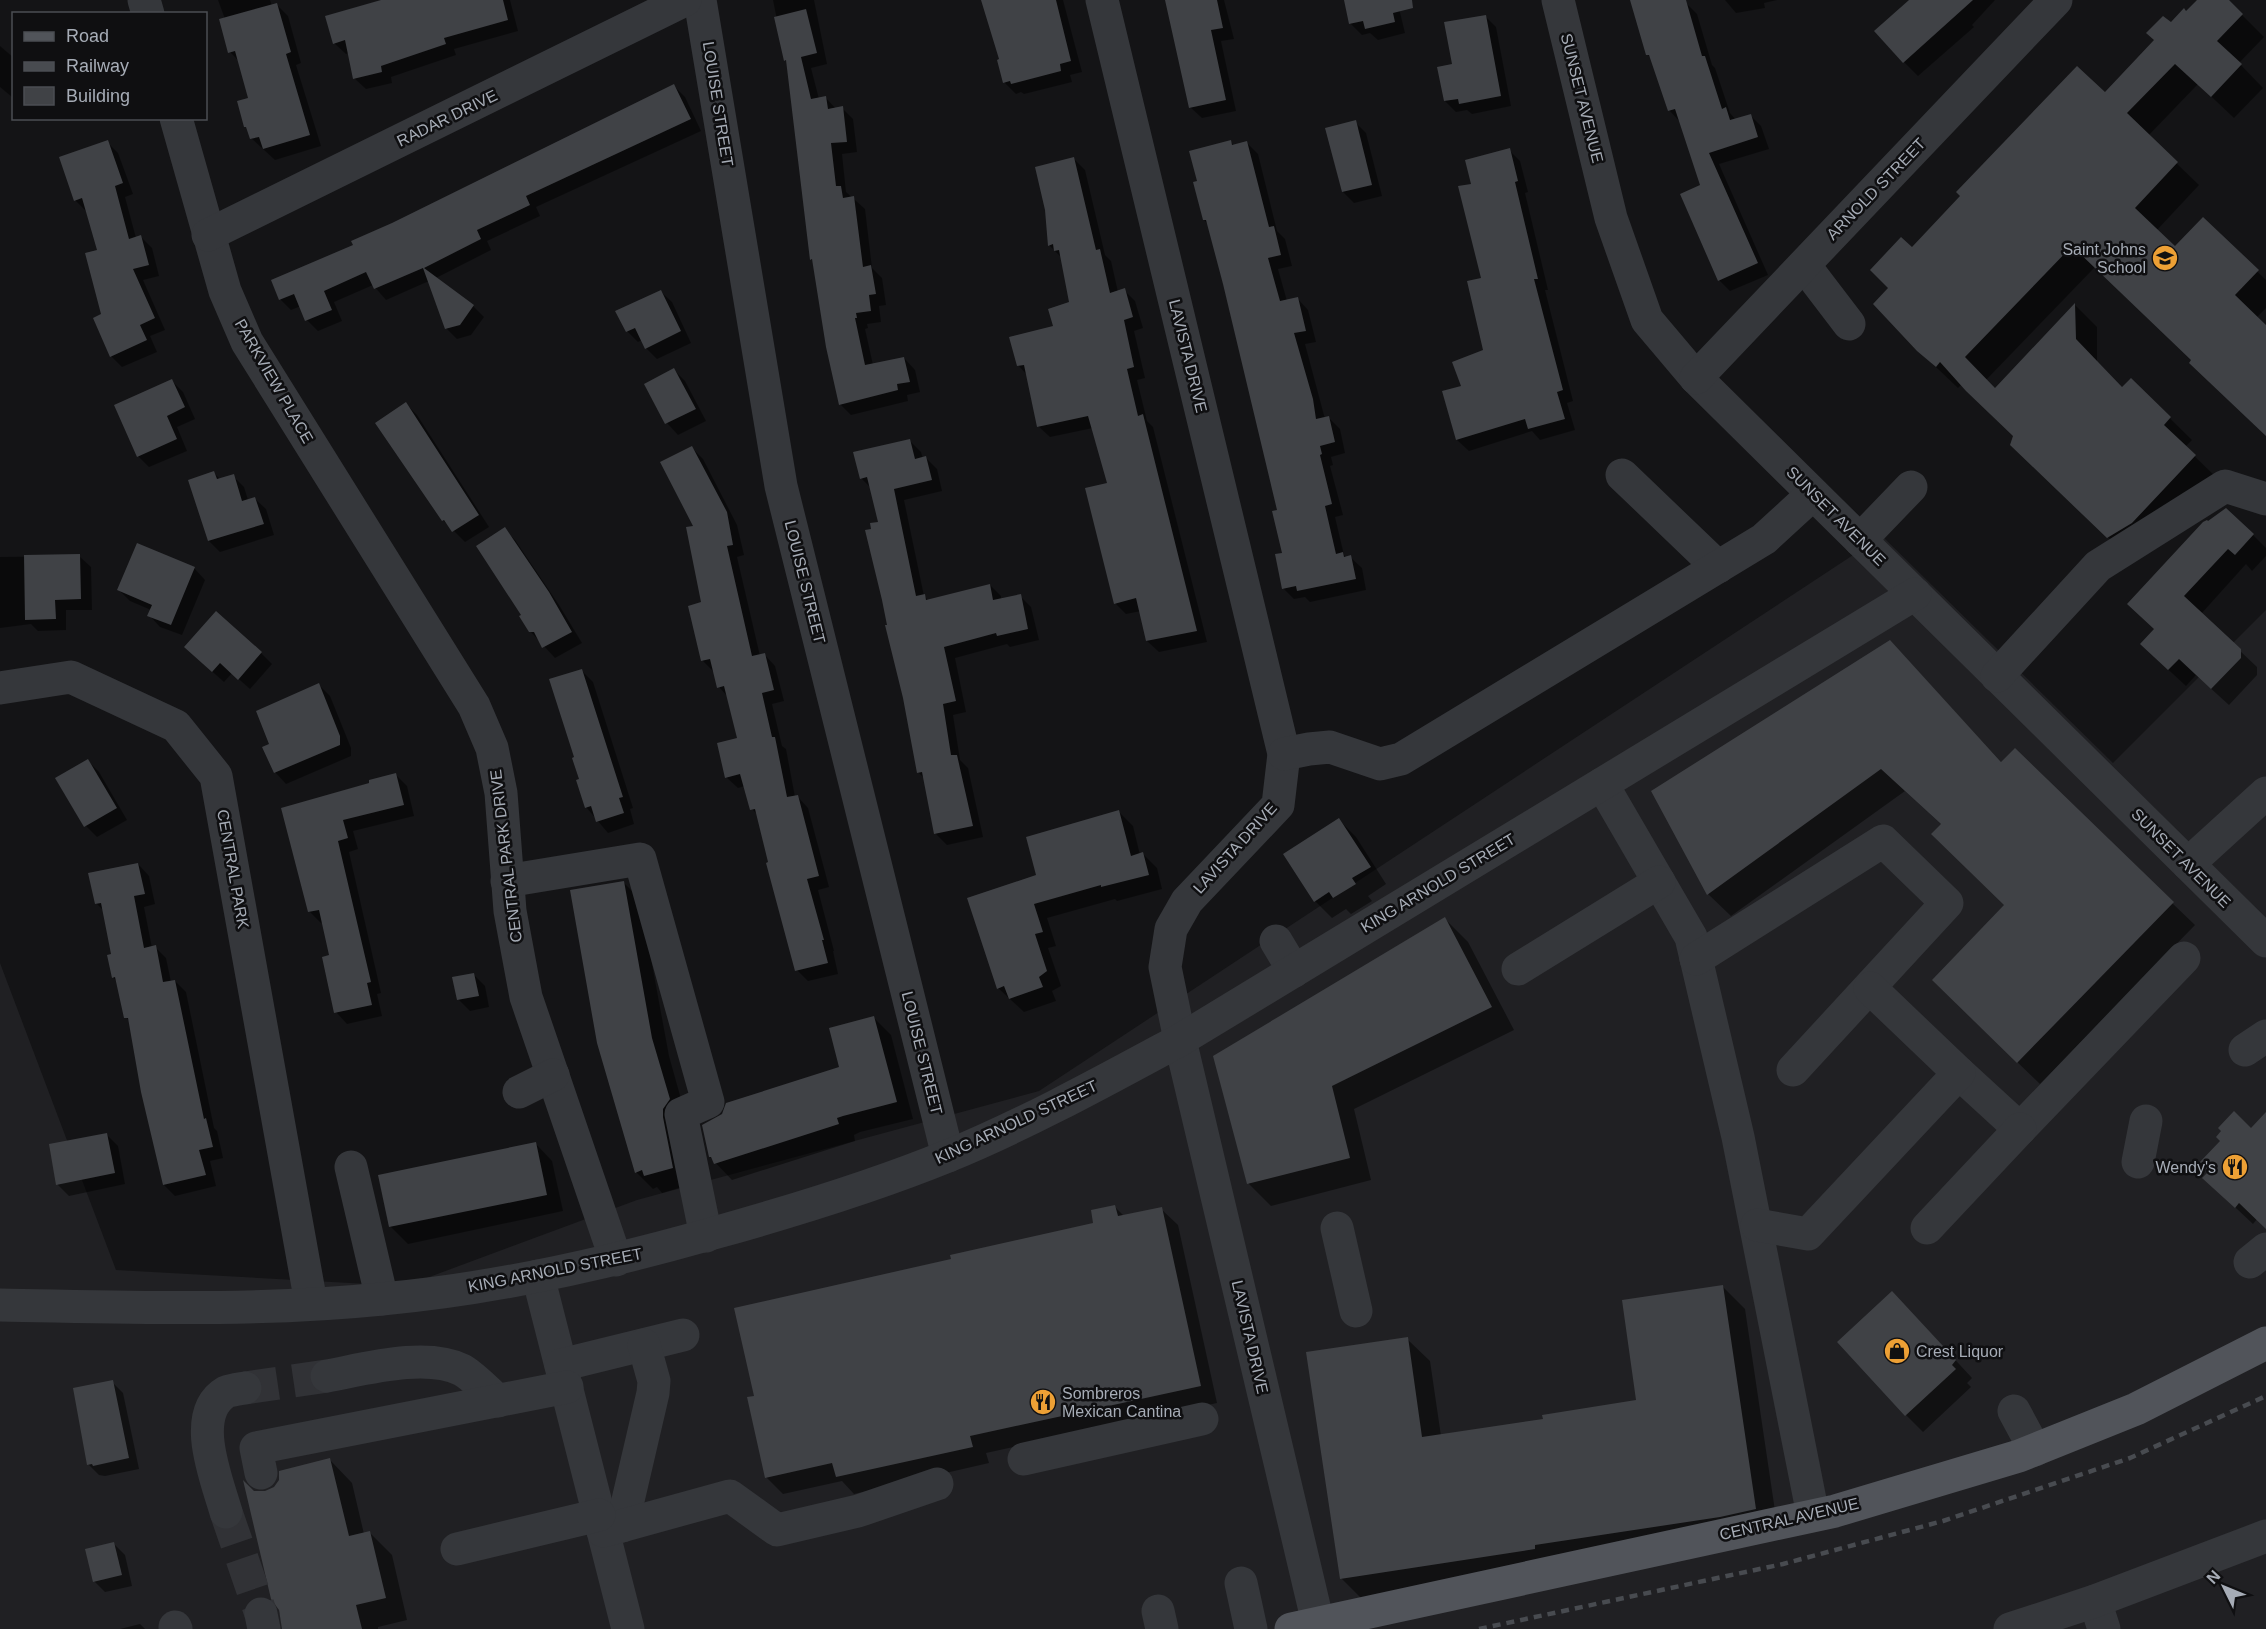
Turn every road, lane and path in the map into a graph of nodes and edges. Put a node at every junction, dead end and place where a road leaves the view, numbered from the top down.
1 (685, 0) edge
2 (700, 0) edge
3 (1102, 0) edge
4 (1558, 0) edge
5 (2056, 0) edge
6 (177, 120) edge
7 (208, 235) junction
8 (1804, 265) junction
9 (1849, 324) dead end
10 (1696, 378) junction
11 (1622, 475) dead end
12 (1911, 487) dead end
13 (1814, 494) junction
14 (2266, 500) edge
15 (1860, 540) junction
16 (1718, 567) junction
17 (1915, 594) junction
18 (1997, 676) junction
19 (0, 688) edge
20 (464, 691) joint
21 (1284, 754) junction
22 (1602, 784) junction
23 (2266, 793) edge
24 (2188, 864) junction
25 (507, 881) junction
26 (1659, 882) junction
27 (2260, 925) edge
28 (1276, 942) dead end
29 (2184, 958) dead end
30 (1696, 959) junction
31 (1518, 969) dead end
32 (1294, 971) junction
33 (1870, 988) junction
34 (1180, 1040) junction
35 (1793, 1070) dead end
36 (1959, 1073) junction
37 (553, 1075) junction
38 (519, 1092) dead end
39 (2146, 1121) dead end
40 (2020, 1129) junction
41 (948, 1156) junction
42 (2138, 1162) dead end
43 (351, 1167) dead end
44 (1757, 1226) junction
45 (1337, 1228) dead end
46 (1927, 1228) dead end
47 (706, 1236) junction
48 (616, 1260) junction
49 (538, 1276) junction
50 (382, 1299) junction
51 (311, 1303) junction
52 (0, 1305) edge
53 (1356, 1311) dead end
54 (683, 1335) dead end
55 (2266, 1343) edge
56 (644, 1345) junction
57 (327, 1376) tunnel mouth
58 (564, 1376) junction
59 (245, 1388) tunnel mouth
60 (498, 1401) junction
61 (2014, 1411) dead end
62 (1202, 1419) dead end
63 (2035, 1450) junction
64 (1024, 1459) dead end
65 (261, 1473) dead end
66 (937, 1484) dead end
67 (226, 1512) tunnel mouth
68 (1813, 1515) junction
69 (608, 1524) junction
70 (2266, 1536) edge
71 (457, 1550) dead end
72 (1241, 1583) dead end
73 (2099, 1615) edge
74 (1304, 1626) edge
75 (628, 1629) edge
76 (1251, 1629) edge
77 (2010, 1629) edge

1 - 7 street, RADAR DRIVE
2 - 41 street, LOUISE STREET
3 - 21 street, LAVISTA DRIVE
4 - 10 street, SUNSET AVENUE
5 - 8 street, ARNOLD STREET
6 - 7 street, PARKVIEW PLACE
7 - 20 street, PARKVIEW PLACE
8 - 9 street
8 - 10 street, ARNOLD STREET
10 - 13 street, SUNSET AVENUE
11 - 16 street
12 - 15 street
13 - 15 street, SUNSET AVENUE
13 - 16 street
14 - 18 street
15 - 17 street, SUNSET AVENUE
16 - 21 street
17 - 18 street, SUNSET AVENUE
17 - 22 street, KING ARNOLD STREET
18 - 24 street, SUNSET AVENUE
19 - 51 street, CENTRAL PARK
20 - 25 street, CENTRAL PARK DRIVE
21 - 34 street, LAVISTA DRIVE
22 - 26 street
22 - 32 street, KING ARNOLD STREET
23 - 24 street
24 - 27 street, SUNSET AVENUE
25 - 37 street, CENTRAL PARK DRIVE
25 - 47 street
26 - 30 street
26 - 31 street
28 - 32 street
29 - 40 street
30 - 33 street
30 - 44 street
32 - 34 street, KING ARNOLD STREET
33 - 35 street
33 - 36 street
34 - 41 street, KING ARNOLD STREET
34 - 74 street, LAVISTA DRIVE
36 - 40 street
36 - 44 street
37 - 38 street
37 - 48 street, CENTRAL PARK DRIVE
39 - 42 street
40 - 46 street
41 - 47 street, KING ARNOLD STREET
43 - 50 street
44 - 68 street
45 - 53 street
47 - 48 street, KING ARNOLD STREET
48 - 49 street, KING ARNOLD STREET
49 - 50 street, KING ARNOLD STREET
49 - 58 street
50 - 51 street, KING ARNOLD STREET
51 - 52 street, KING ARNOLD STREET
54 - 56 street
55 - 63 main road, CENTRAL AVENUE
56 - 58 street
56 - 69 street
57 - 60 street
58 - 60 street
58 - 69 street
59 - 67 street
60 - 65 street
61 - 63 street
62 - 64 street
63 - 68 main road, CENTRAL AVENUE
66 - 69 street
68 - 74 main road, CENTRAL AVENUE
69 - 71 street
69 - 75 street
70 - 73 street
72 - 76 street
73 - 77 street

